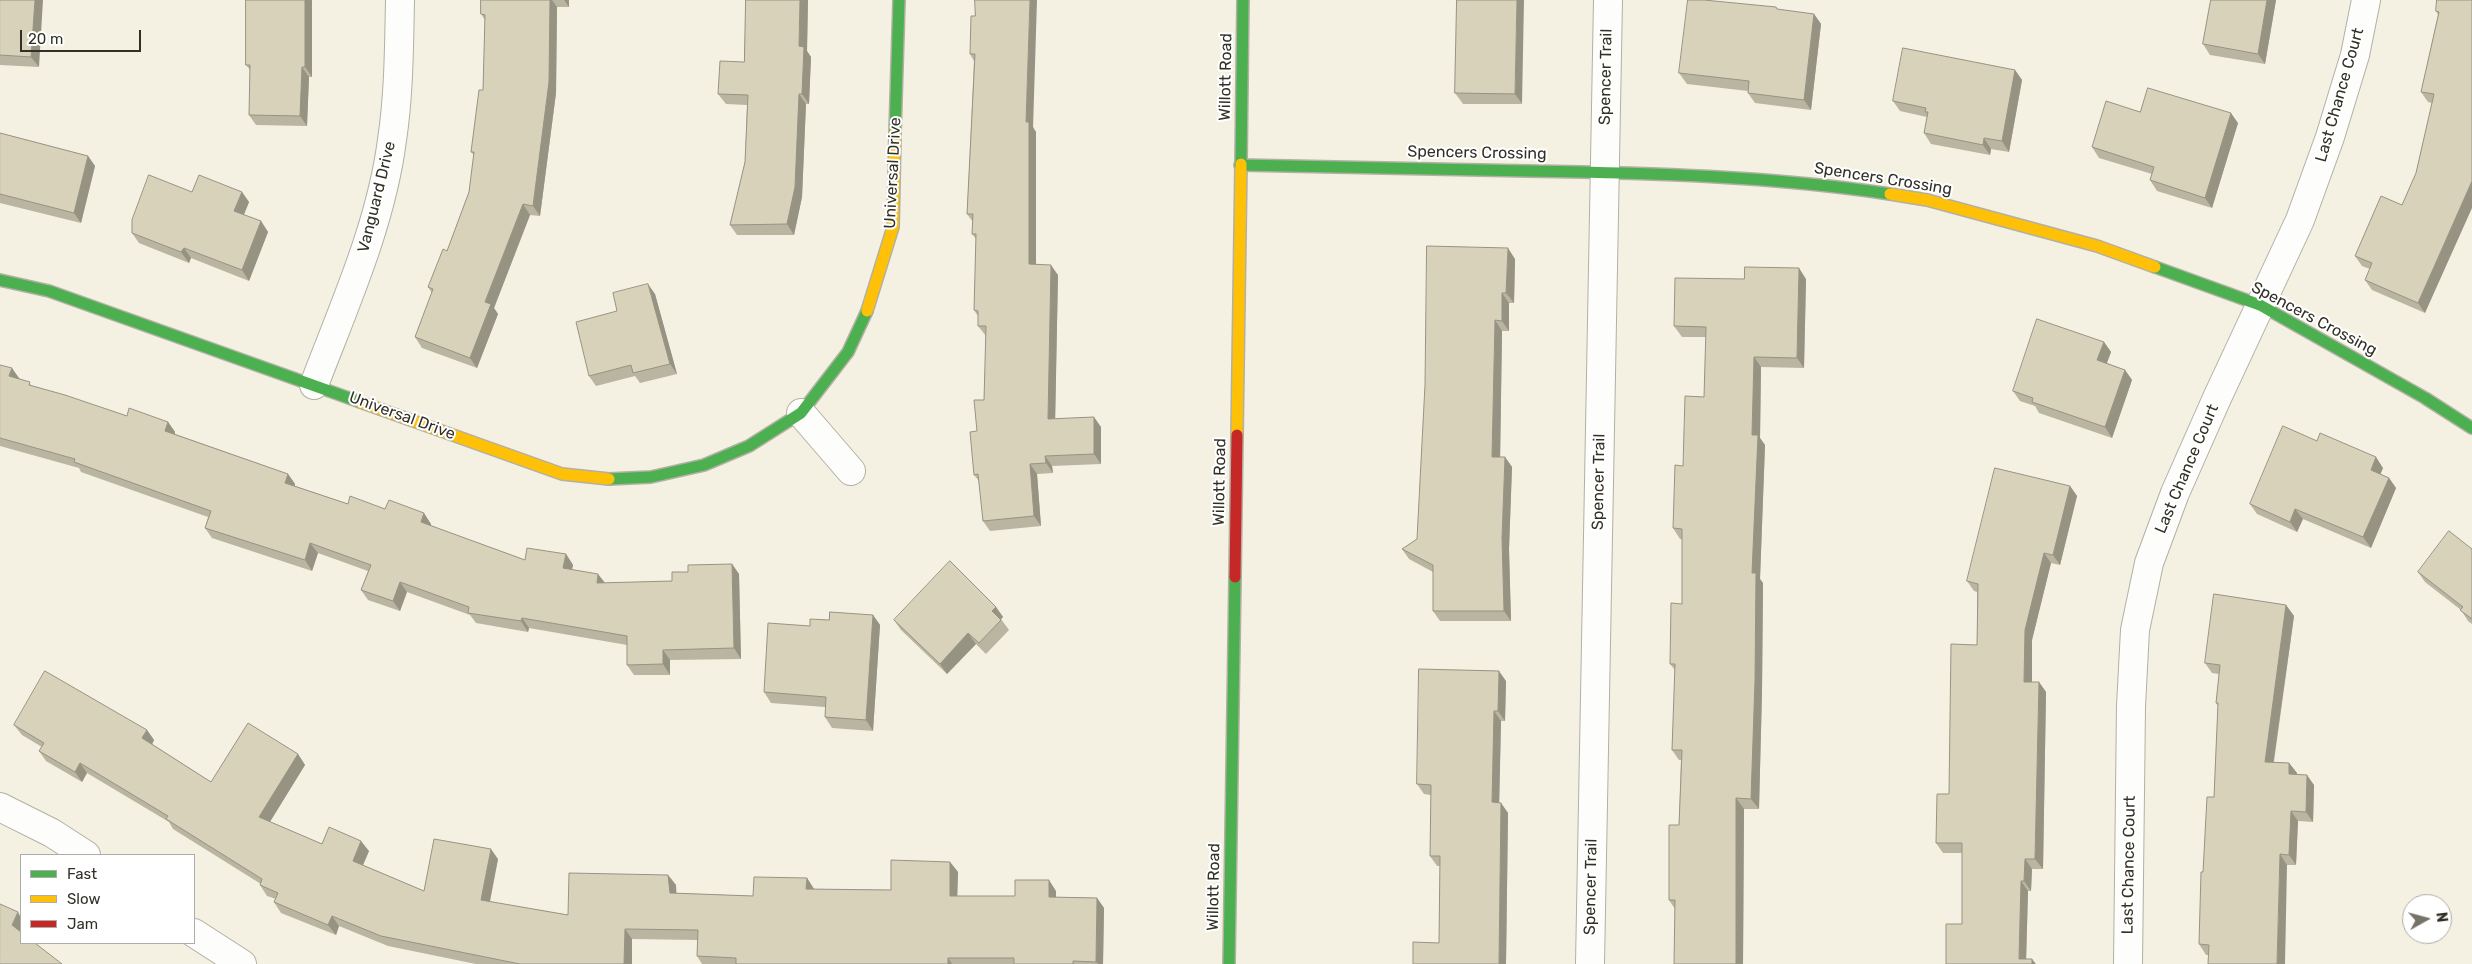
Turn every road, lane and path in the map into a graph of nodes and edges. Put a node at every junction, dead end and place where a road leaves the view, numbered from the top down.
1 (400, 0) edge
2 (899, 0) edge
3 (1243, 0) edge
4 (1608, 0) edge
5 (2366, 0) edge
6 (1240, 165) junction
7 (1604, 172) junction
8 (0, 280) edge
9 (2260, 306) junction
10 (314, 385) junction
11 (801, 412) junction
12 (2472, 428) edge
13 (851, 471) dead end
14 (0, 807) edge
15 (84, 854) edge
16 (195, 934) edge
17 (242, 964) edge
18 (1229, 964) edge
19 (1590, 964) edge
20 (2128, 964) edge

1 - 10 street, Vanguard Drive
2 - 11 street, Universal Drive
3 - 6 street, Willott Road
4 - 7 street, Spencer Trail
5 - 9 street, Last Chance Court
6 - 7 street, Spencers Crossing
6 - 18 street, Willott Road
7 - 9 street, Spencers Crossing
7 - 19 street, Spencer Trail
8 - 10 street, Universal Drive
9 - 12 street, Spencers Crossing
9 - 20 street, Last Chance Court
10 - 11 street, Universal Drive
11 - 13 street
14 - 15 street
16 - 17 street

